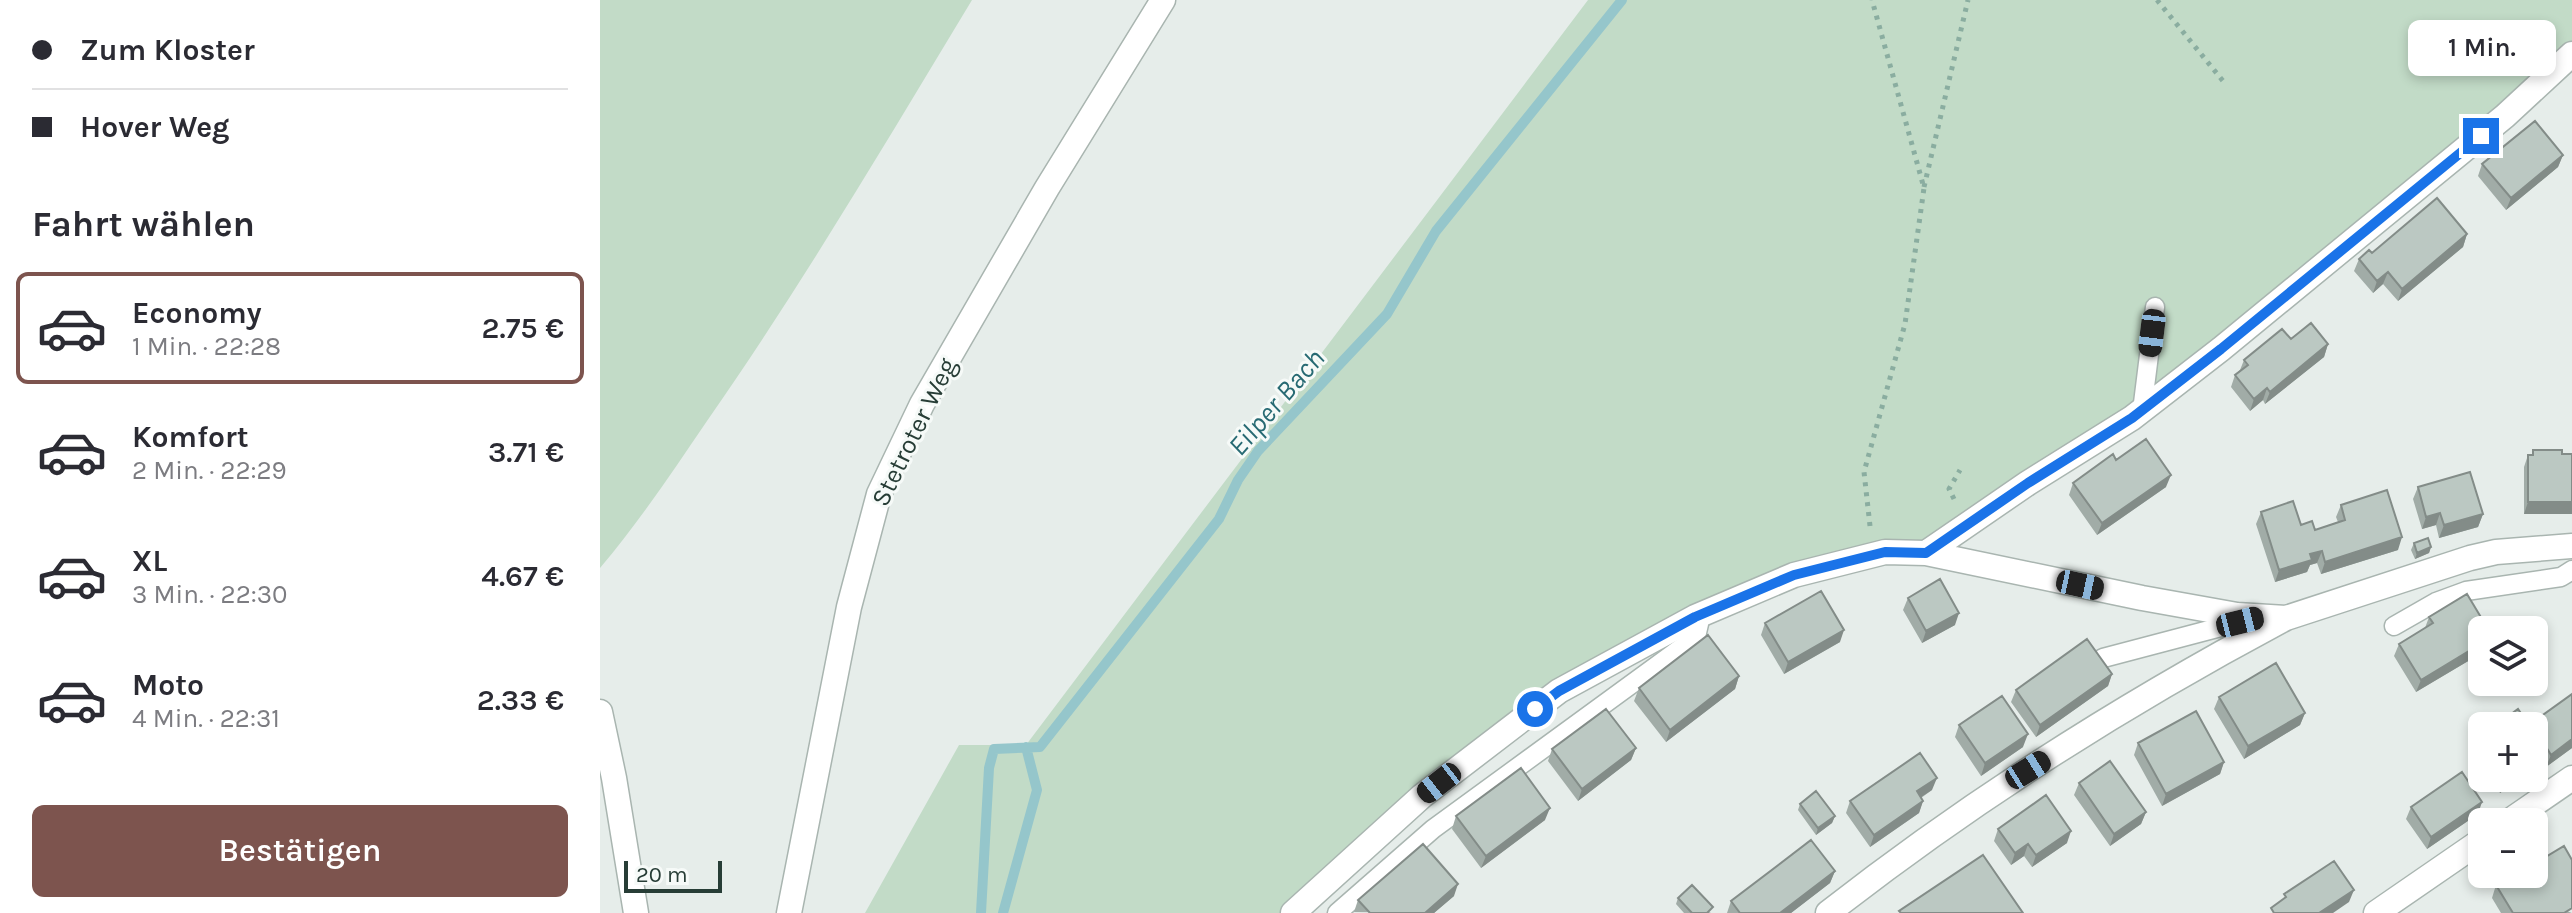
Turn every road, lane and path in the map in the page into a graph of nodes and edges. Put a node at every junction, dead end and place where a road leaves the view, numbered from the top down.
1 (1163, 0) edge
2 (1872, 0) edge
3 (1968, 0) edge
4 (2157, 0) edge
5 (2572, 54) edge
6 (2223, 81) dead end
7 (1924, 188) junction
8 (2155, 307) dead end
9 (2142, 411) junction
10 (2572, 546) edge
11 (1926, 553) junction
12 (1873, 555) junction
13 (2572, 570) edge
14 (1695, 617) junction
15 (2274, 617) junction
16 (2394, 626) dead end
17 (2103, 658) edge
18 (600, 712) edge
19 (2572, 778) edge
20 (2528, 808) edge
21 (2468, 850) edge
22 (636, 913) edge
23 (789, 913) edge
24 (1293, 913) edge
25 (1337, 913) edge
26 (1828, 913) edge
27 (2376, 913) edge

1 - 23 street, Stetroter Weg
2 - 7 path
3 - 7 path
4 - 6 path
5 - 9 street
7 - 12 path
8 - 9 lane
9 - 11 street
10 - 15 street
11 - 12 street
11 - 15 street
12 - 14 street
13 - 16 lane
14 - 24 street
14 - 25 lane
15 - 17 lane
15 - 26 street
18 - 22 street
19 - 20 street
21 - 27 street

